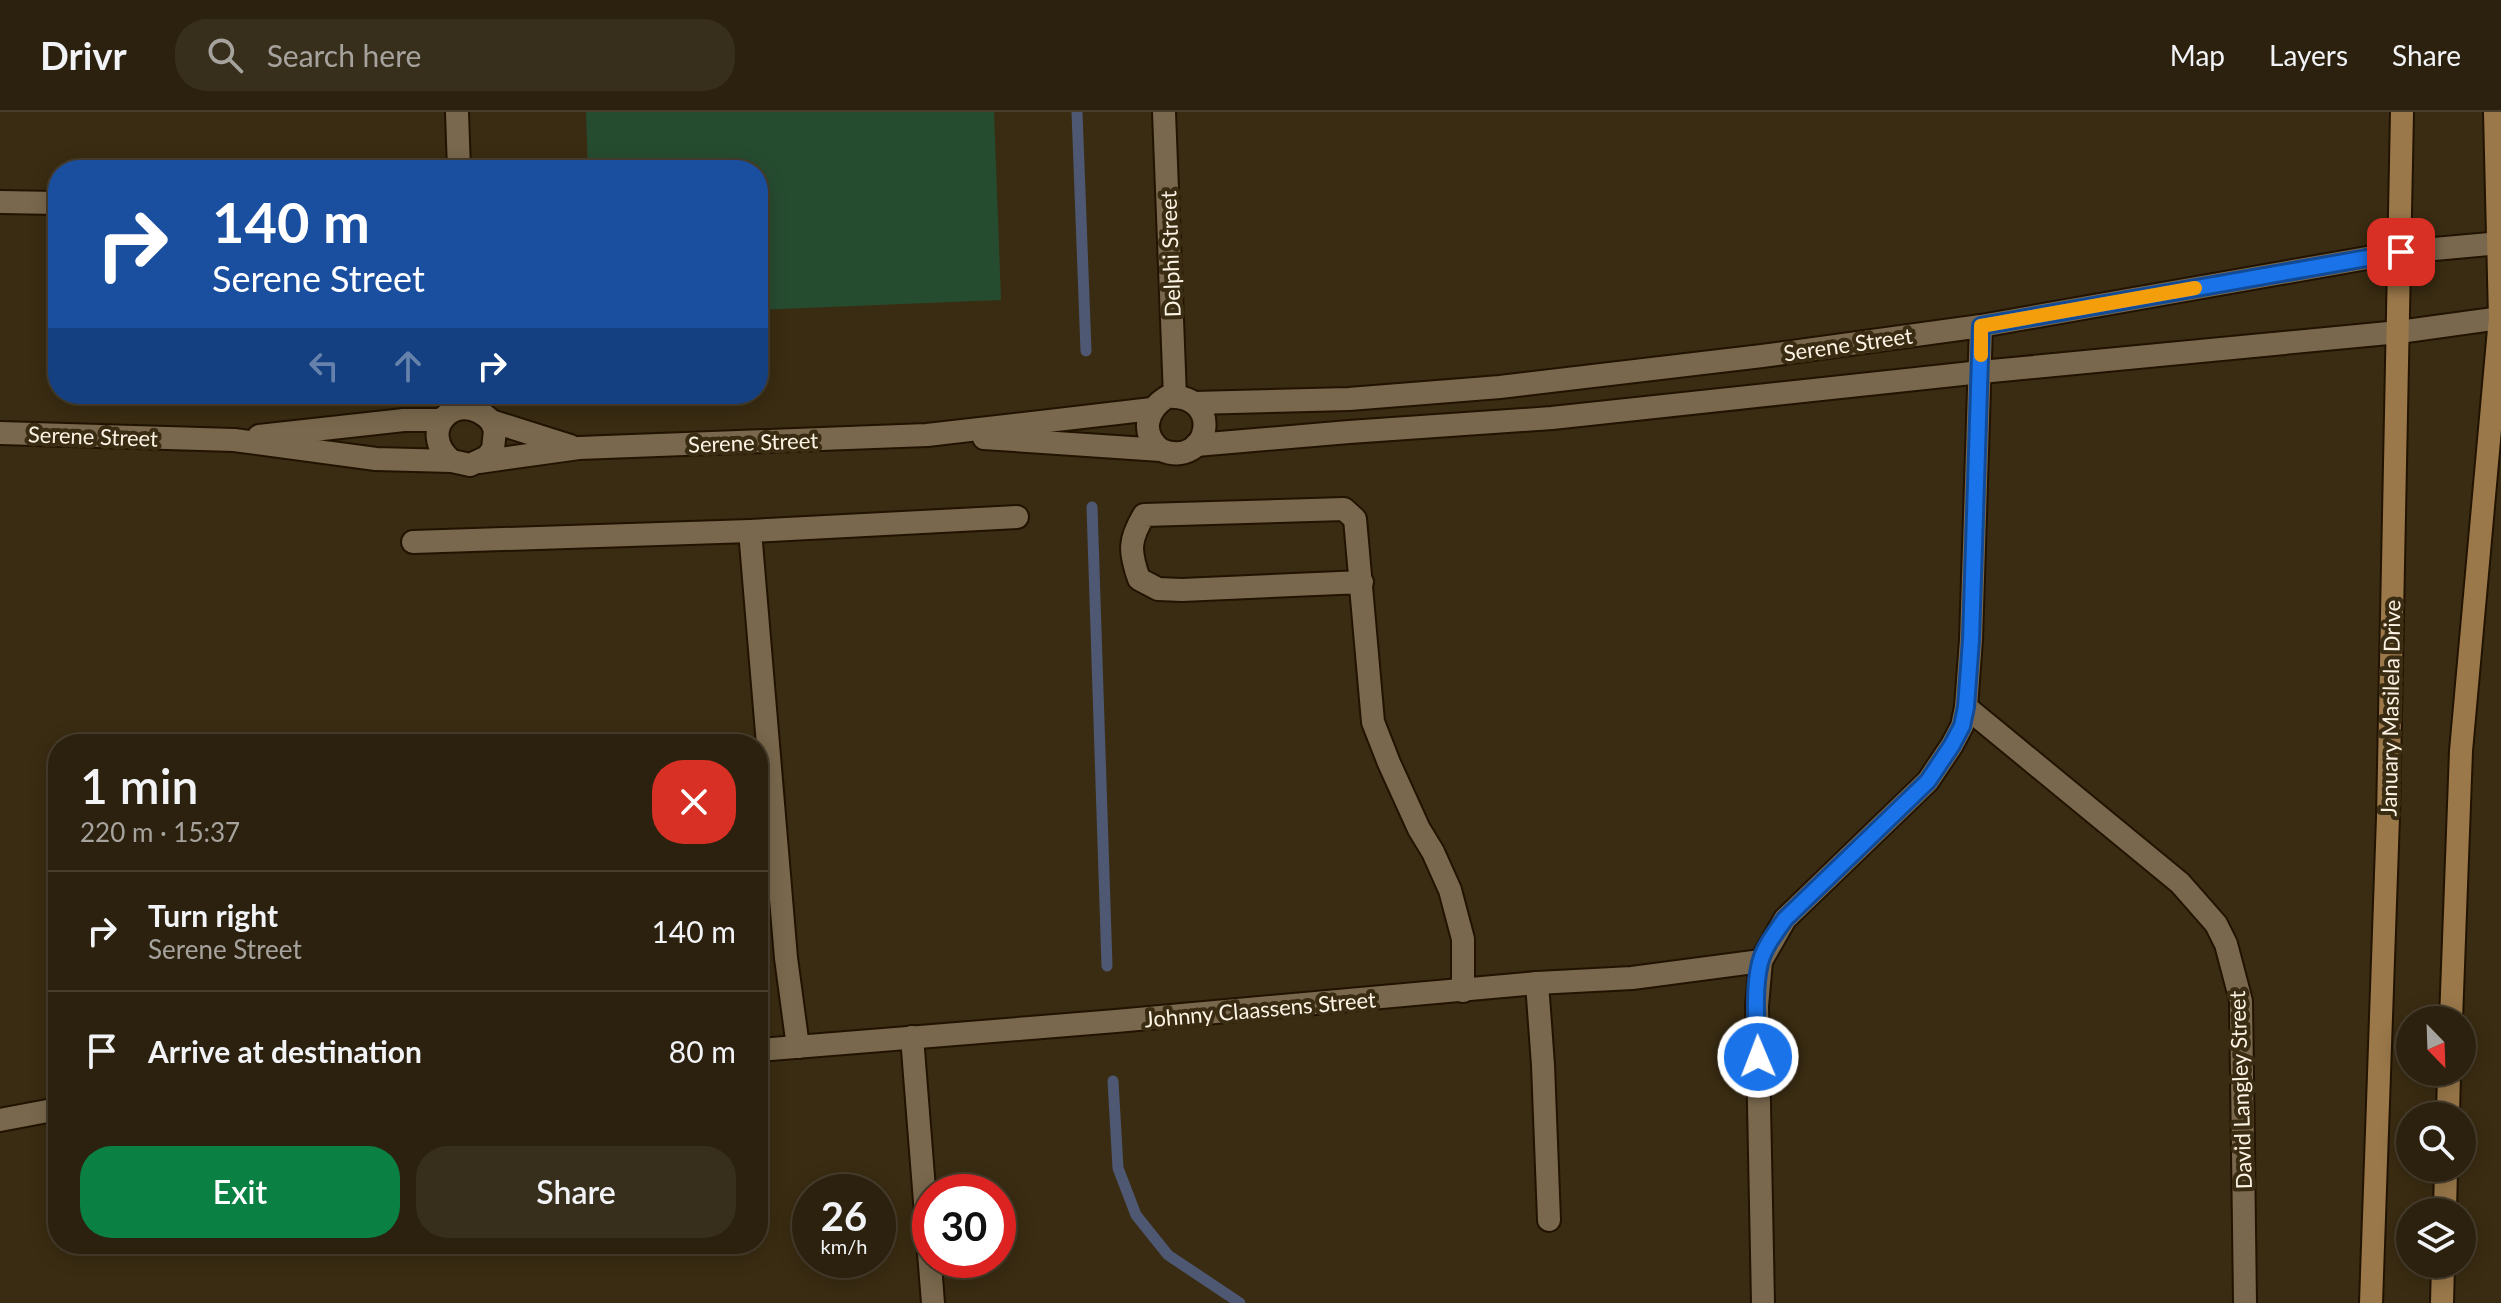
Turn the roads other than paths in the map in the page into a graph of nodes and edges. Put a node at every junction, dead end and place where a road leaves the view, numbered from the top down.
1 (457, 112) edge
2 (1164, 112) edge
3 (2402, 112) edge
4 (2495, 112) edge
5 (459, 160) edge
6 (0, 202) edge
7 (48, 203) edge
8 (2499, 244) edge
9 (2401, 252) junction
10 (2500, 318) edge
11 (1981, 326) junction
12 (2399, 332) junction
13 (1981, 372) junction
14 (1185, 400) junction
15 (463, 404) edge
16 (470, 404) edge
17 (1152, 409) junction
18 (442, 420) junction
19 (491, 421) junction
20 (0, 433) edge
21 (927, 435) junction
22 (234, 440) junction
23 (1196, 445) junction
24 (579, 448) junction
25 (1161, 450) junction
26 (452, 461) junction
27 (479, 462) junction
28 (1017, 517) dead end
29 (750, 531) junction
30 (413, 542) dead end
31 (1362, 582) junction
32 (1966, 707) junction
33 (767, 734) edge
34 (768, 744) edge
35 (1761, 961) junction
36 (1537, 983) junction
37 (1463, 991) junction
38 (2452, 1006) edge
39 (912, 1037) junction
40 (798, 1047) junction
41 (768, 1049) edge
42 (48, 1111) edge
43 (0, 1120) edge
44 (1549, 1220) dead end
45 (2443, 1278) edge
46 (933, 1303) edge
47 (1763, 1303) edge
48 (2245, 1303) edge
49 (2371, 1303) edge
50 (2442, 1303) edge

1 - 5 street
2 - 14 street, Delphi Street
3 - 9 main road, January Masilela Drive
4 - 8 main road
6 - 7 street
8 - 9 street, Serene Street
8 - 10 main road
9 - 11 street, Serene Street
9 - 12 main road, January Masilela Drive
10 - 12 street, Serene Street
10 - 38 main road
11 - 13 street
11 - 14 street, Serene Street
12 - 13 street, Serene Street
12 - 49 main road, January Masilela Drive
13 - 23 street, Serene Street
13 - 32 street
14 - 17 street
14 - 23 street
15 - 18 street
16 - 19 street
17 - 21 street, Serene Street
17 - 25 street
18 - 22 street, Serene Street
18 - 26 street
19 - 24 street, Serene Street
19 - 27 street
20 - 22 street, Serene Street
21 - 24 street, Serene Street
21 - 25 street, Serene Street
22 - 26 street, Serene Street
23 - 25 street
24 - 27 street, Serene Street
26 - 27 street
28 - 29 street
29 - 30 street
29 - 33 street
31 - 31 street
31 - 37 street
32 - 35 street
32 - 48 street, David Langley Street
34 - 40 street
35 - 36 street, Johnny Claassens Street
35 - 47 street
36 - 37 street, Johnny Claassens Street
36 - 44 street
37 - 39 street, Johnny Claassens Street
39 - 40 street, Johnny Claassens Street
39 - 46 street
40 - 41 street, Johnny Claassens Street
42 - 43 street
45 - 50 main road

